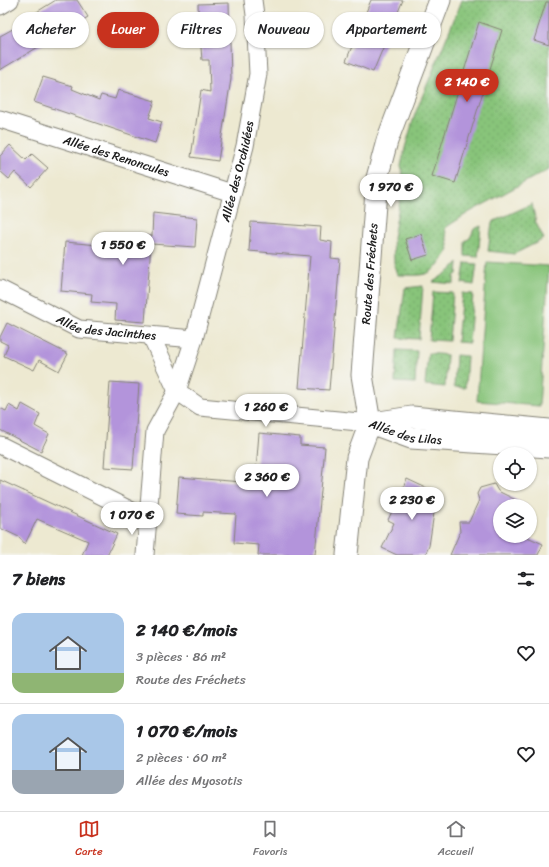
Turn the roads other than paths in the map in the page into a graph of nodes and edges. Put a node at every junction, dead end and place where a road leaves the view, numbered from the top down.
1 (10, 0) edge
2 (253, 0) edge
3 (440, 0) edge
4 (0, 6) edge
5 (0, 119) edge
6 (232, 193) junction
7 (0, 289) edge
8 (151, 336) junction
9 (194, 339) junction
10 (177, 391) junction
11 (370, 423) junction
12 (548, 444) edge
13 (0, 445) edge
14 (148, 519) junction
15 (145, 555) edge
16 (347, 555) edge

1 - 4 street
2 - 6 street, Allée des Orchidées
3 - 11 street, Route des Fréchets
5 - 6 street, Allée des Renoncules
6 - 9 street, Allée des Orchidées
7 - 8 street, Allée des Jacinthes
8 - 9 street
8 - 10 street, Allée des Jacinthes
9 - 10 street, Allée des Orchidées
10 - 11 street, Allée des Jacinthes
10 - 14 street
11 - 12 street, Allée des Lilas
11 - 16 street, Route des Fréchets
13 - 14 street
14 - 15 street

